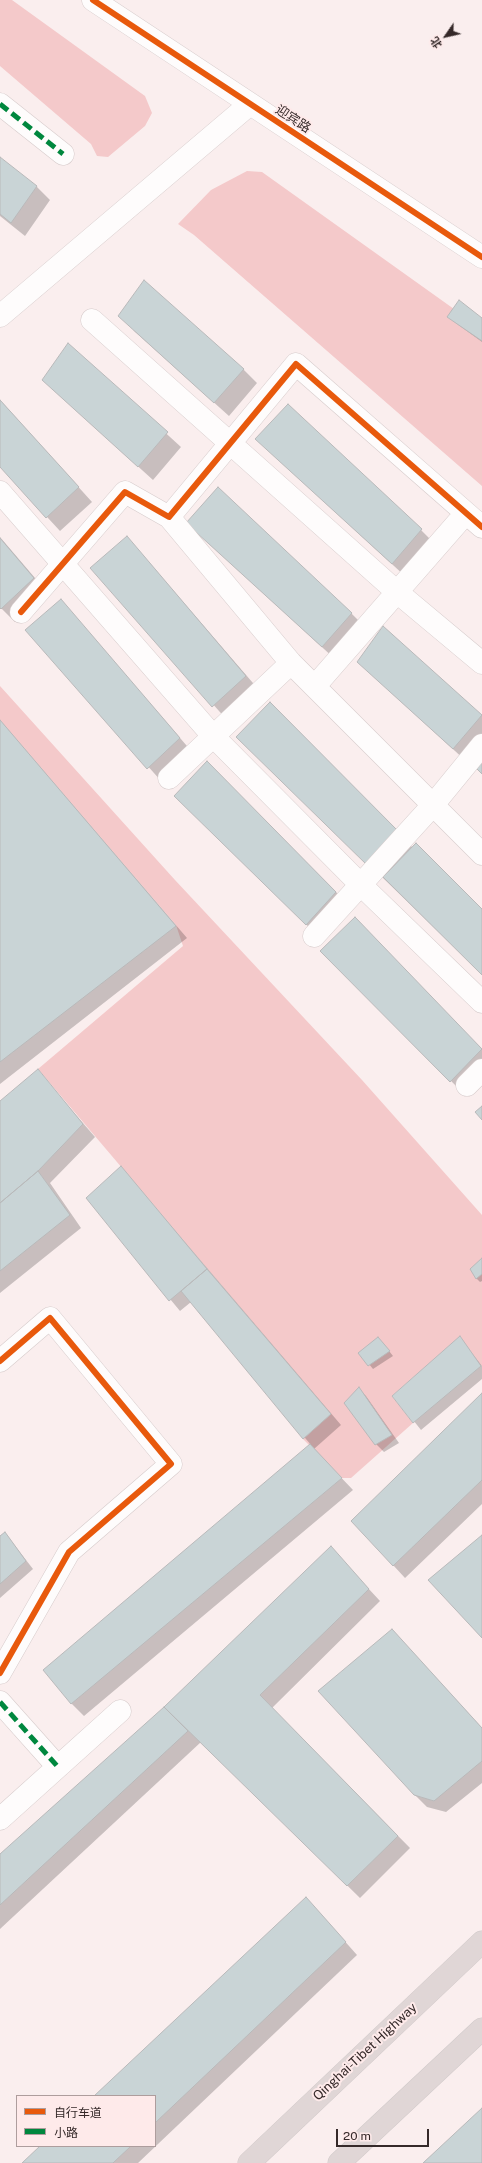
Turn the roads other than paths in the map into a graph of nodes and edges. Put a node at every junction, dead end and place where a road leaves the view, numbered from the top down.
1 (93, 0) edge
2 (0, 104) edge
3 (250, 104) junction
4 (63, 154) dead end
5 (482, 257) edge
6 (0, 316) edge
7 (92, 320) dead end
8 (229, 443) junction
9 (0, 492) edge
10 (169, 517) junction
11 (474, 520) edge
12 (62, 565) junction
13 (397, 592) junction
14 (21, 612) dead end
15 (290, 662) junction
16 (482, 663) edge
17 (315, 686) junction
18 (213, 736) junction
19 (482, 746) edge
20 (169, 778) dead end
21 (433, 805) junction
22 (482, 854) edge
23 (361, 885) junction
24 (314, 936) dead end
25 (482, 1002) edge
26 (482, 1070) edge
27 (467, 1085) dead end
28 (0, 1361) edge
29 (0, 1673) edge
30 (0, 1702) edge
31 (120, 1712) dead end
32 (58, 1767) junction
33 (0, 1819) edge
34 (482, 1942) edge
35 (482, 2029) edge
36 (249, 2163) edge
37 (339, 2163) edge

1 - 3 street, 迎宾路
2 - 4 street
3 - 5 street, 迎宾路
3 - 6 street
7 - 8 street
8 - 10 street
8 - 11 street
8 - 13 street
9 - 12 street
10 - 12 street
10 - 15 street
11 - 13 street
12 - 14 street
12 - 18 street
13 - 16 street
13 - 17 street
15 - 17 street
15 - 18 street
17 - 21 street
18 - 20 street
18 - 23 street
19 - 21 street
21 - 22 street
21 - 23 street
23 - 24 street
23 - 25 street
26 - 27 street
28 - 29 street
30 - 32 street
31 - 32 street
32 - 33 street
34 - 36 highway, Qinghai-Tibet Highway
35 - 37 highway

